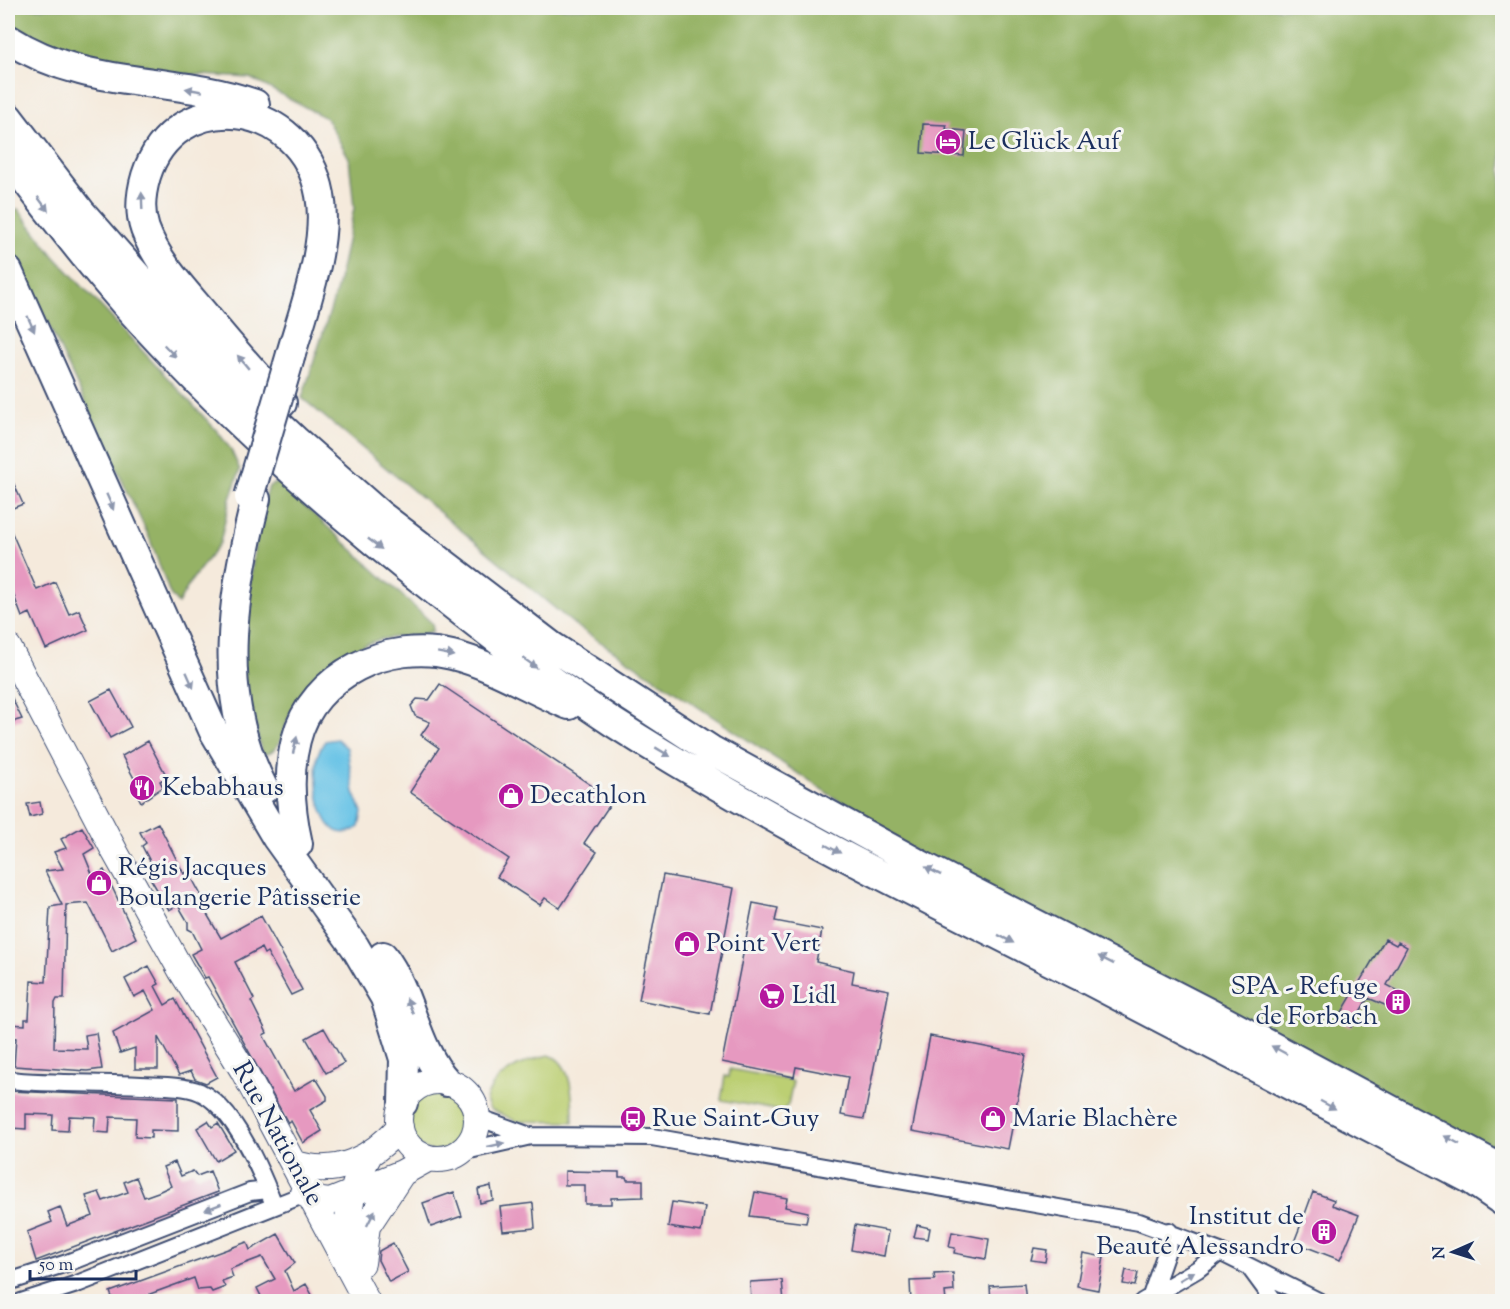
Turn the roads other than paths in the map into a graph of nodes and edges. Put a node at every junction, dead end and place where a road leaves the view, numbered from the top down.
1 (8, 39) edge
2 (8, 117) edge
3 (8, 157) edge
4 (8, 271) edge
5 (295, 356) junction
6 (253, 498) junction
7 (413, 542) junction
8 (8, 646) edge
9 (613, 723) junction
10 (254, 802) junction
11 (298, 844) junction
12 (8, 1080) edge
13 (447, 1082) junction
14 (401, 1115) junction
15 (477, 1117) junction
16 (531, 1136) junction
17 (461, 1152) junction
18 (368, 1157) junction
19 (429, 1158) junction
20 (1503, 1169) edge
21 (402, 1173) junction
22 (289, 1190) junction
23 (353, 1193) junction
24 (1503, 1201) edge
25 (1168, 1231) junction
26 (1220, 1252) junction
27 (346, 1260) junction
28 (1247, 1265) junction
29 (8, 1282) edge
30 (1147, 1299) edge
31 (357, 1300) edge
32 (21, 1302) edge
33 (1275, 1302) edge
34 (1320, 1302) edge

5 -> 1 highway
2 - 7 highway
3 -> 9 highway
4 -> 10 highway
5 - 6 highway
7 -> 5 highway
6 - 10 highway
6 - 11 highway
20 -> 7 highway
8 - 22 main road, Rue Nationale
11 -> 9 highway
9 -> 24 highway
10 - 14 highway
13 -> 11 highway
12 - 22 street
13 - 14 main road
13 - 15 main road
14 - 18 main road
14 - 19 main road
15 - 16 street
15 - 17 main road
17 -> 16 street
16 - 25 street
17 - 19 main road
18 - 22 main road
18 - 23 main road
19 - 21 main road
21 - 23 main road
31 -> 21 main road
22 - 23 main road
22 - 27 main road, Rue Nationale
22 -> 29 street
22 - 31 main road, Rue Nationale
22 - 32 street
23 - 27 main road
25 - 26 street
25 - 30 street
26 - 28 street
30 -> 26 street
27 - 31 main road, Rue Nationale
28 - 33 street
28 - 34 street

